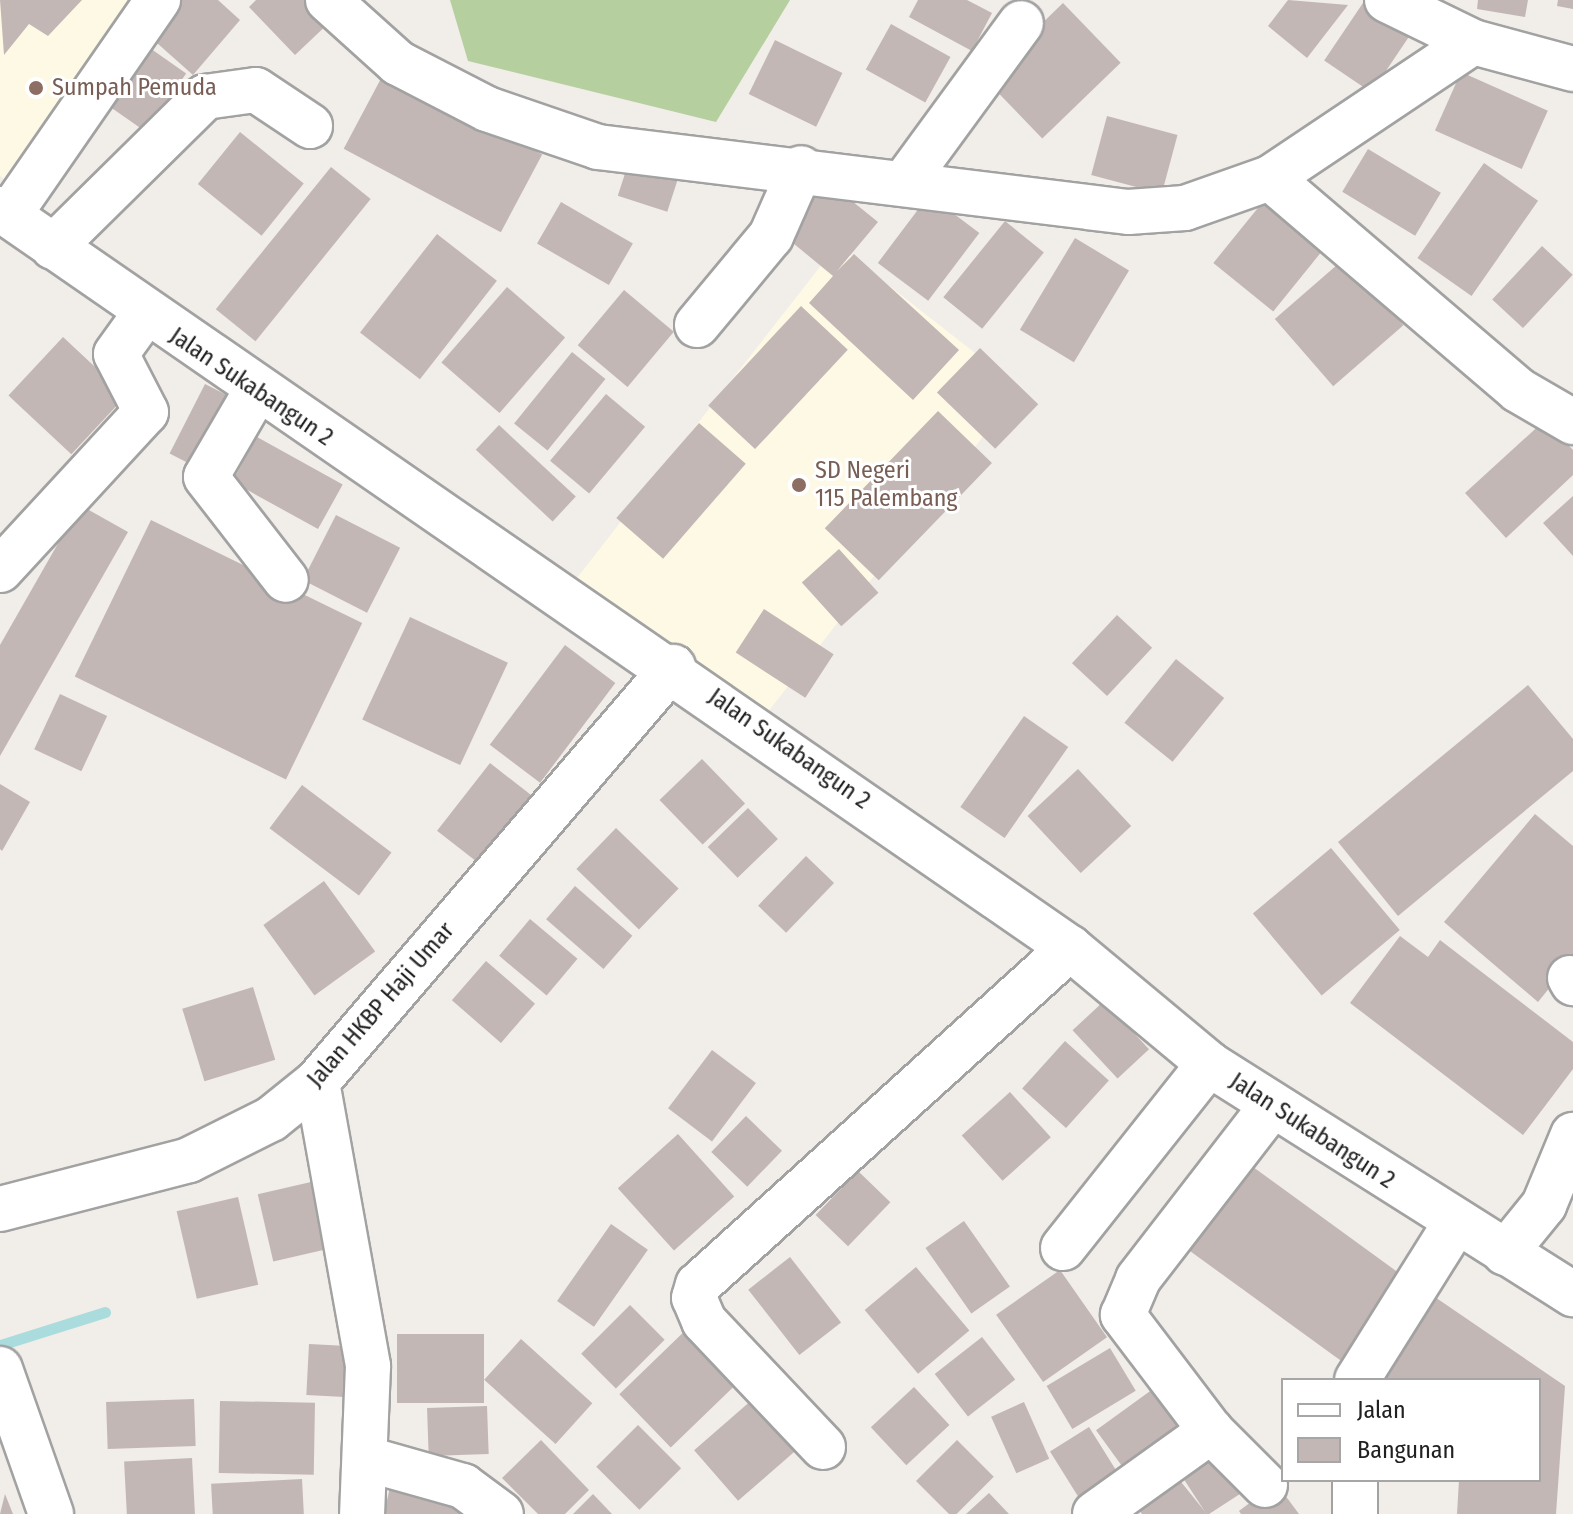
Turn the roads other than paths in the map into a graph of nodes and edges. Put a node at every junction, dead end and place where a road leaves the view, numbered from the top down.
1 (158, 0) edge
2 (328, 0) edge
3 (1387, 0) edge
4 (1021, 23) dead end
5 (1473, 42) junction
6 (1573, 69) edge
7 (310, 126) dead end
8 (801, 168) junction
9 (1270, 178) junction
10 (904, 183) junction
11 (4, 212) edge
12 (53, 247) junction
13 (144, 315) junction
14 (697, 325) dead end
15 (256, 391) junction
16 (1573, 422) edge
17 (0, 570) edge
18 (286, 580) dead end
19 (673, 667) junction
20 (1070, 948) junction
21 (1209, 1064) junction
22 (317, 1082) junction
23 (1271, 1107) junction
24 (1573, 1135) edge
25 (0, 1209) edge
26 (1456, 1222) junction
27 (1063, 1248) dead end
28 (1505, 1253) junction
29 (1573, 1294) edge
30 (0, 1369) edge
31 (1358, 1378) edge
32 (1211, 1431) junction
33 (823, 1447) dead end
34 (367, 1459) junction
35 (1355, 1482) edge
36 (1265, 1485) dead end
37 (51, 1514) edge
38 (362, 1514) edge
39 (501, 1514) edge
40 (1095, 1514) edge
41 (1355, 1514) edge

1 - 11 street
2 - 8 street
3 - 5 street
4 - 10 street
5 - 6 street
5 - 9 street
7 - 12 street
8 - 10 street
8 - 14 street
9 - 10 street
9 - 16 street
11 - 12 street, Jalan Sukabangun 2
12 - 13 street, Jalan Sukabangun 2
13 - 15 street, Jalan Sukabangun 2
13 - 17 street
15 - 18 street
15 - 19 street, Jalan Sukabangun 2
19 - 20 street, Jalan Sukabangun 2
19 - 22 street, Jalan HKBP Haji Umar
20 - 21 street, Jalan Sukabangun 2
20 - 33 street
21 - 23 street, Jalan Sukabangun 2
21 - 27 street
22 - 25 street, Jalan HKBP Haji Umar
22 - 34 street
23 - 26 street, Jalan Sukabangun 2
23 - 32 street
24 - 28 street
26 - 28 street, Jalan Sukabangun 2
26 - 31 street
28 - 29 street, Jalan Sukabangun 2
30 - 37 street
32 - 36 street
32 - 40 street
34 - 38 street
34 - 39 street
35 - 41 street

